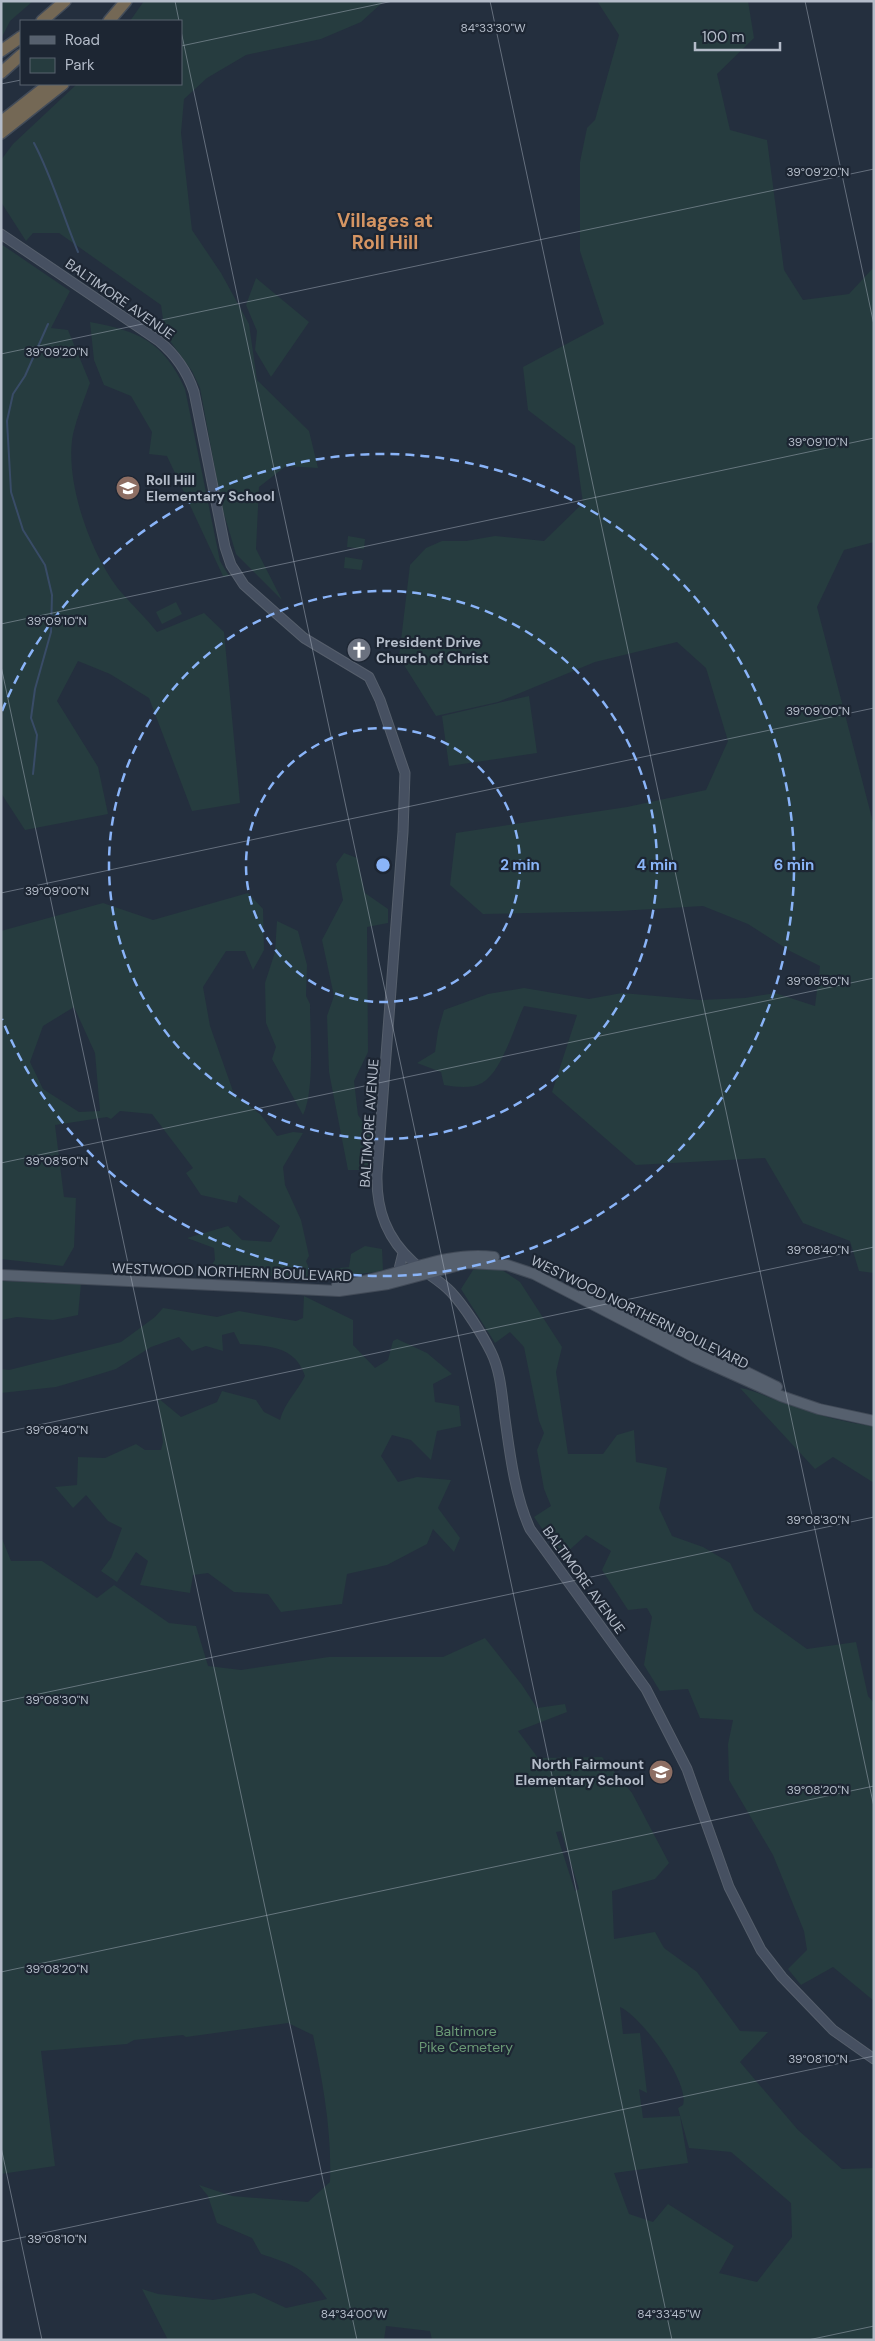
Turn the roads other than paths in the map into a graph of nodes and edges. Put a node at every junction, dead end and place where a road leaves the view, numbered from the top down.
1 (65, 1) edge
2 (72, 1) edge
3 (126, 1) edge
4 (135, 1) edge
5 (43, 20) edge
6 (56, 20) edge
7 (110, 20) edge
8 (120, 20) edge
9 (20, 38) edge
10 (1, 51) edge
11 (20, 56) edge
12 (1, 73) edge
13 (48, 85) edge
14 (62, 85) edge
15 (1, 122) edge
16 (1, 133) edge
17 (1, 234) edge
18 (403, 1252) junction
19 (1, 1268) edge
20 (423, 1270) junction
21 (398, 1273) junction
22 (1, 1275) edge
23 (874, 1414) edge
24 (874, 1421) edge
25 (874, 2059) edge

1 - 5 highway
2 - 6 highway
3 - 7 highway
4 - 8 highway
9 - 10 highway
11 - 12 highway
13 - 15 highway
14 - 16 highway
17 - 18 street, BALTIMORE AVENUE
18 - 20 street, BALTIMORE AVENUE
18 - 21 street
19 - 21 main road, WESTWOOD NORTHERN BOULEVARD
20 - 21 main road, WESTWOOD NORTHERN BOULEVARD
20 - 22 main road, WESTWOOD NORTHERN BOULEVARD
20 - 23 main road, WESTWOOD NORTHERN BOULEVARD
20 - 24 main road, WESTWOOD NORTHERN BOULEVARD
20 - 25 street, BALTIMORE AVENUE

